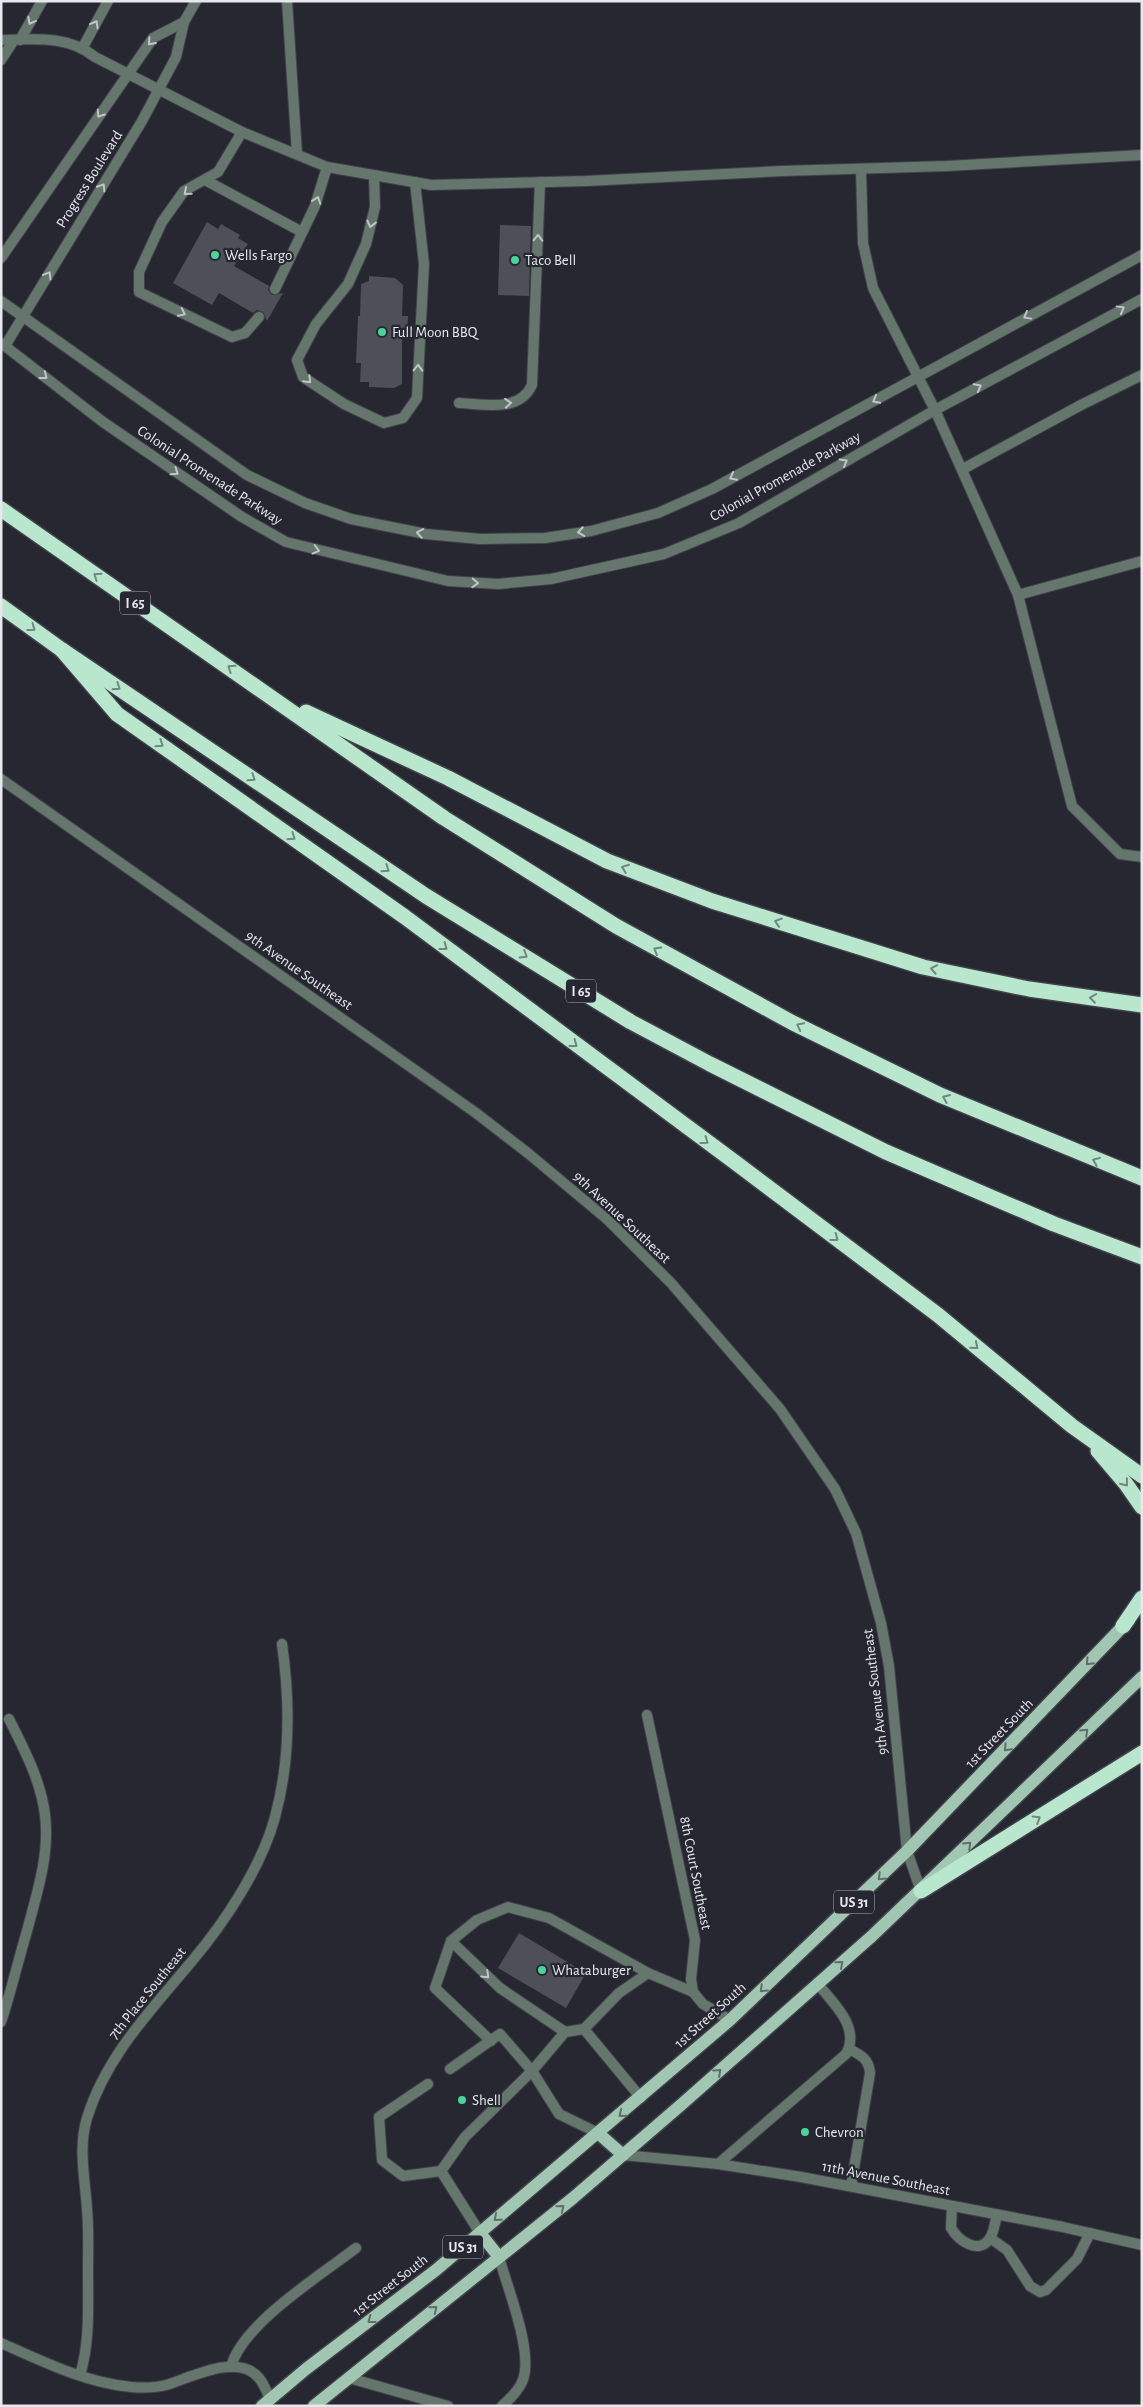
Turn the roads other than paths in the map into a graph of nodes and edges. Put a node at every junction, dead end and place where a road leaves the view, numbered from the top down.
1 (42, 1) edge
2 (108, 1) edge
3 (196, 1) edge
4 (287, 1) edge
5 (184, 22) junction
6 (1, 40) edge
7 (17, 40) junction
8 (82, 47) junction
9 (1, 60) edge
10 (128, 74) junction
11 (159, 90) junction
12 (242, 132) junction
13 (297, 154) junction
14 (1142, 155) edge
15 (327, 167) junction
16 (861, 169) junction
17 (374, 176) junction
18 (205, 180) junction
19 (416, 182) junction
20 (540, 182) junction
21 (302, 232) junction
22 (1142, 255) edge
23 (1, 258) edge
24 (275, 289) dead end
25 (1142, 299) edge
26 (1, 301) edge
27 (23, 317) junction
28 (259, 317) dead end
29 (3, 344) edge
30 (1142, 375) edge
31 (919, 377) junction
32 (459, 402) dead end
33 (936, 410) junction
34 (963, 469) junction
35 (1, 509) edge
36 (1142, 561) edge
37 (1018, 595) junction
38 (1, 606) edge
39 (62, 650) junction
40 (271, 696) junction
41 (1, 779) edge
42 (1142, 857) edge
43 (1142, 1005) edge
44 (1142, 1178) edge
45 (1142, 1257) edge
46 (1083, 1433) junction
47 (1142, 1476) edge
48 (1142, 1507) edge
49 (1142, 1598) edge
50 (1142, 1607) edge
51 (1123, 1626) junction
52 (282, 1644) dead end
53 (1142, 1677) edge
54 (647, 1715) dead end
55 (9, 1719) dead end
56 (1142, 1753) edge
57 (907, 1851) junction
58 (920, 1891) junction
59 (451, 1941) junction
60 (648, 1973) junction
61 (817, 1983) junction
62 (693, 1992) junction
63 (730, 2020) junction
64 (1, 2022) edge
65 (584, 2029) junction
66 (565, 2032) junction
67 (491, 2041) junction
68 (849, 2049) junction
69 (450, 2069) dead end
70 (532, 2071) junction
71 (428, 2084) dead end
72 (641, 2098) junction
73 (598, 2133) junction
74 (623, 2155) junction
75 (718, 2164) junction
76 (441, 2172) junction
77 (851, 2186) junction
78 (952, 2206) junction
79 (997, 2215) junction
80 (480, 2233) junction
81 (1090, 2233) junction
82 (990, 2238) junction
83 (1142, 2245) edge
84 (356, 2248) dead end
85 (499, 2257) junction
86 (1, 2342) edge
87 (231, 2367) junction
88 (80, 2375) junction
89 (349, 2378) junction
90 (268, 2403) edge
91 (314, 2406) edge
92 (448, 2406) edge
93 (502, 2406) edge

1 -> 7 street
8 -> 2 street
3 - 5 street, Progress Boulevard
4 - 13 street
5 -> 10 street, Progress Boulevard
5 - 11 street, Progress Boulevard
6 - 7 street
7 - 8 street
7 - 9 street
8 - 10 street
10 - 11 street
10 -> 23 street, Progress Boulevard
11 - 12 street
27 -> 11 street, Progress Boulevard
12 - 13 street
12 - 18 street
13 - 15 street
14 - 16 street
15 - 17 street
21 -> 15 street
16 - 20 street
16 - 31 street
17 - 19 street
17 -> 19 street
18 - 21 street
18 -> 28 street
19 - 20 street
32 -> 20 street
21 - 24 street
22 -> 31 street, Colonial Promenade Parkway
33 -> 25 street, Colonial Promenade Parkway
26 - 27 street, Colonial Promenade Parkway
27 - 29 street, Progress Boulevard
31 -> 27 street, Colonial Promenade Parkway
29 -> 33 street, Colonial Promenade Parkway
30 - 34 street
31 - 33 street
33 - 34 street
34 - 37 street
40 -> 35 highway, I 65
36 - 37 street
37 - 42 street
38 -> 39 highway, I 65
39 -> 45 highway, I 65
39 -> 46 highway
43 -> 40 highway
44 -> 40 highway, I 65
41 - 57 street, 9th Avenue Southeast
46 - 47 highway
46 -> 48 highway
49 - 51 highway
50 - 51 main road, 1st Street South / US 31
51 -> 57 main road, 1st Street South / US 31
52 - 88 street, 7th Place Southeast
58 -> 53 main road, US 31
54 - 62 street, 8th Court Southeast
55 - 64 street
58 -> 56 highway
57 - 58 street, 9th Avenue Southeast
57 -> 63 main road, 1st Street South / US 31
61 -> 58 main road, US 31
59 - 60 street
59 -> 66 street
59 - 67 street
60 - 62 street
60 - 65 street
61 - 68 street
74 -> 61 main road, US 31
62 - 63 street
63 - 72 main road, 1st Street South / US 31
65 - 66 street
65 - 72 street
66 - 70 street
67 - 69 street
67 - 70 street
68 - 75 street
68 - 77 street
70 - 73 street
70 - 76 street
71 - 76 street
72 -> 73 main road, 1st Street South / US 31
73 - 74 main road
73 -> 80 main road, 1st Street South / US 31
74 - 75 street, 11th Avenue Southeast
85 -> 74 main road, US 31
75 - 77 street, 11th Avenue Southeast
76 - 80 street
77 - 78 street, 11th Avenue Southeast
78 - 79 street, 11th Avenue Southeast
78 - 82 street
79 - 81 street, 11th Avenue Southeast
79 - 82 street
80 - 85 main road
80 -> 90 main road, 1st Street South / US 31
81 - 82 street
81 - 83 street, 11th Avenue Southeast
84 - 87 street
89 -> 85 main road, US 31
85 - 93 street
86 - 88 street
87 - 88 street
87 - 90 street
89 - 91 main road, US 31
89 - 92 street

